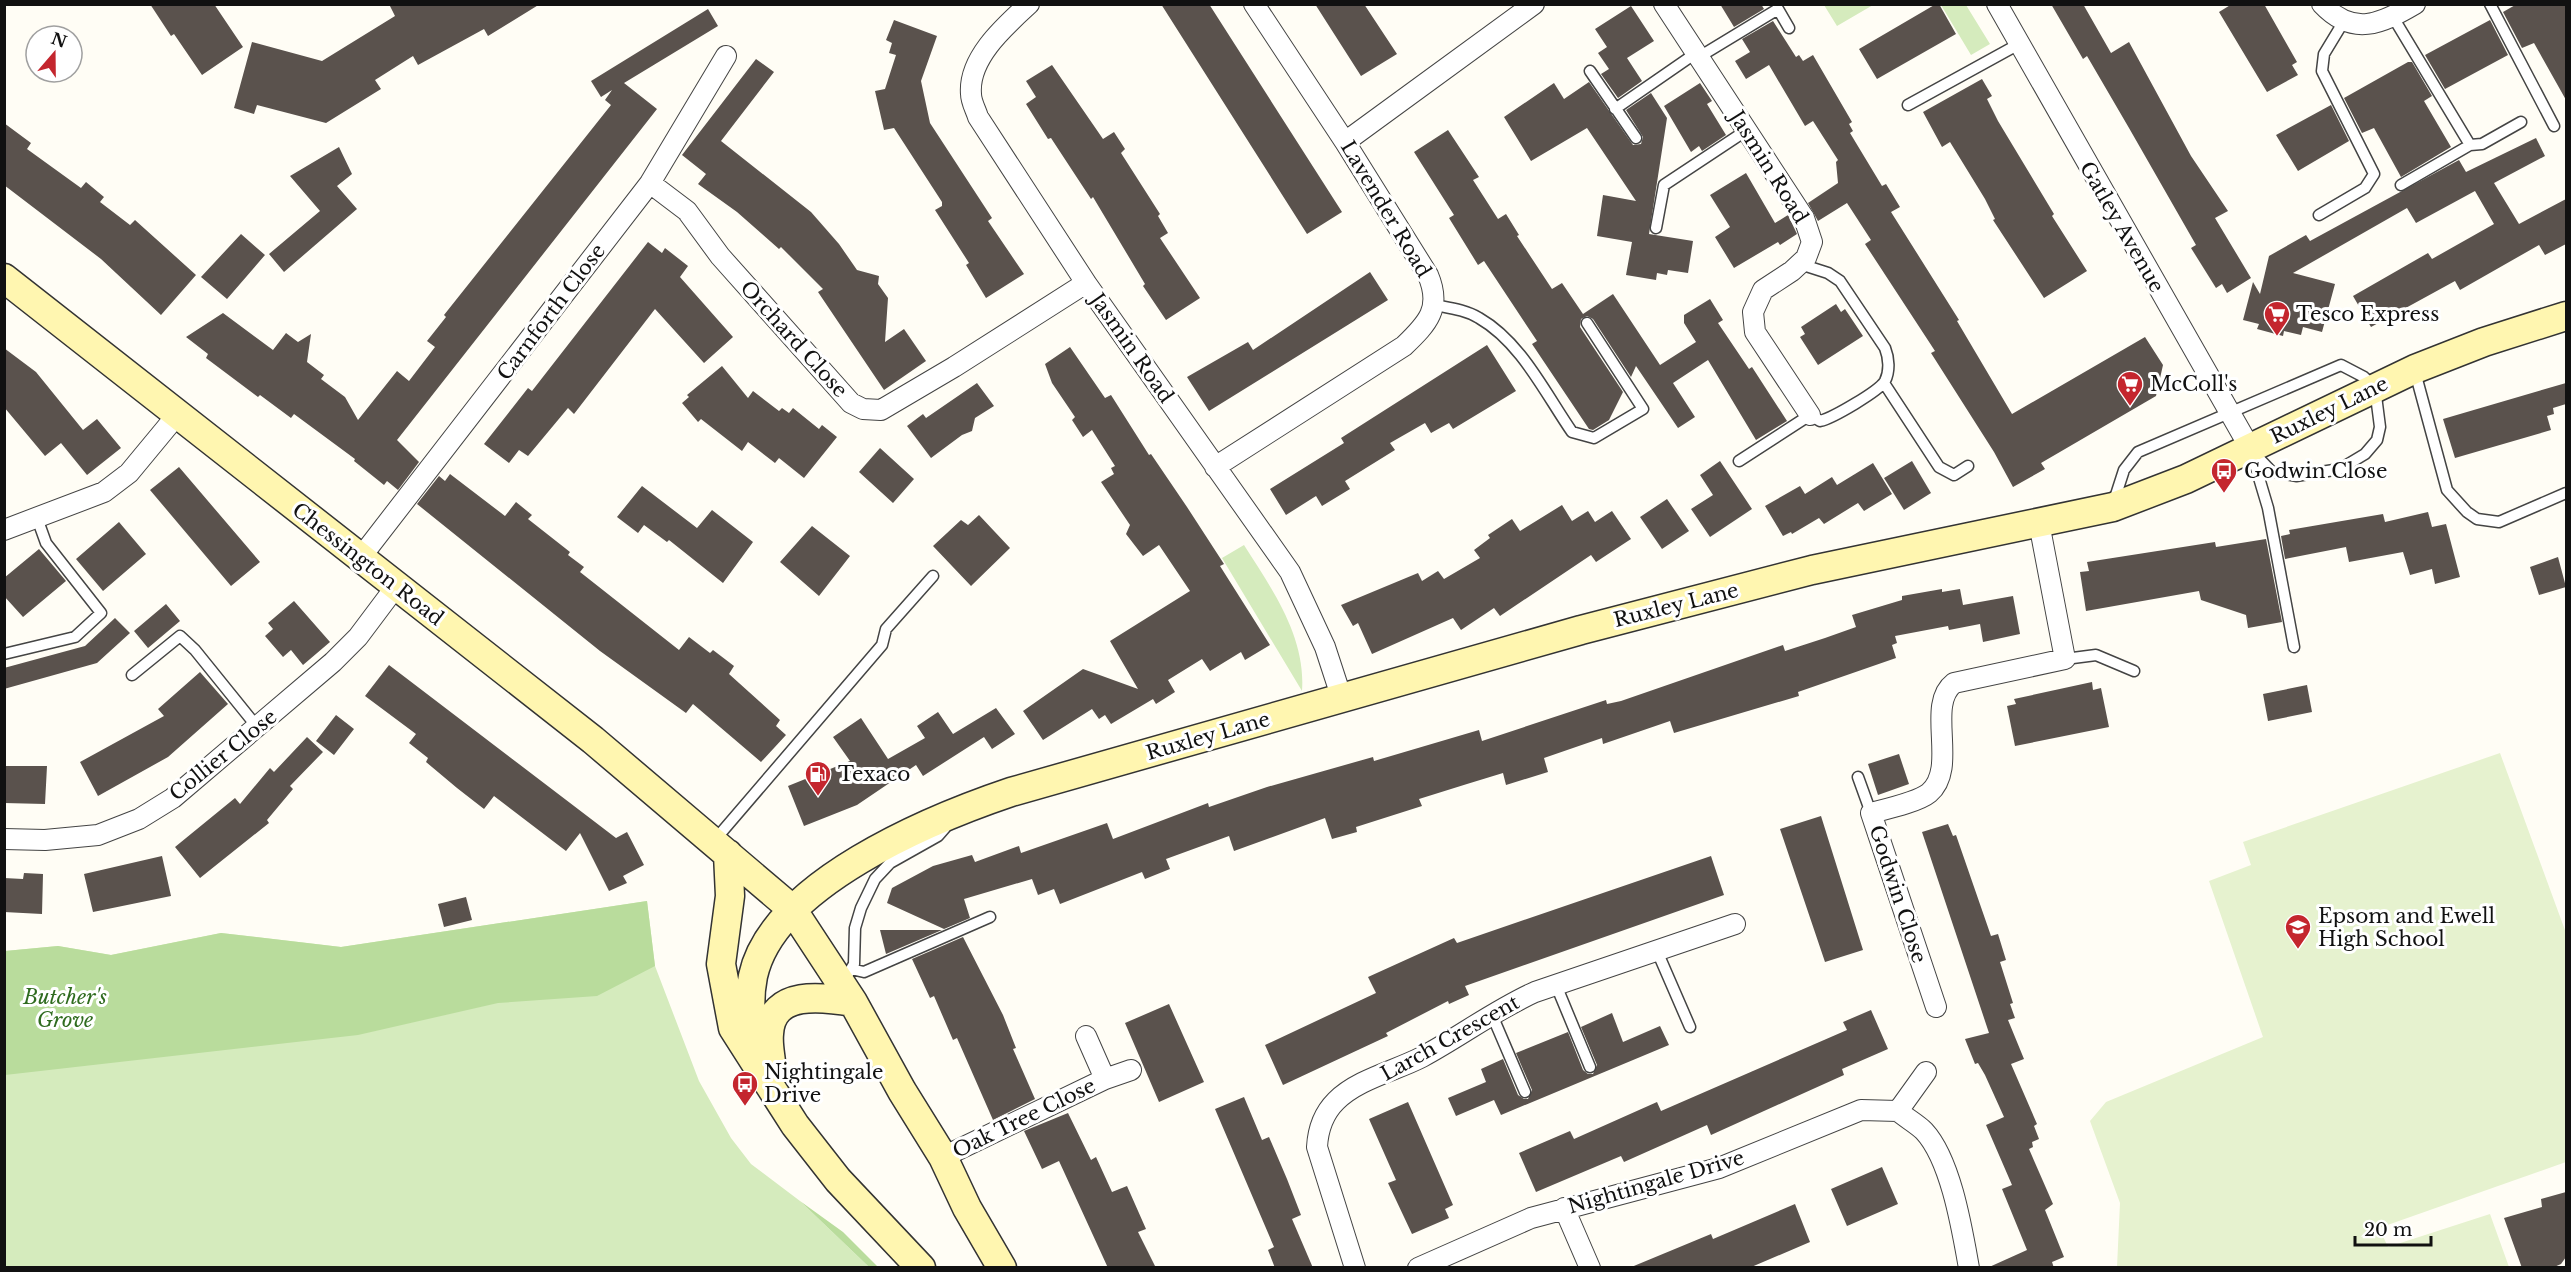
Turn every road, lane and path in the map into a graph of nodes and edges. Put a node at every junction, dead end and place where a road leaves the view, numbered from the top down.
1 (1029, 4) edge
2 (1254, 4) edge
3 (1534, 4) edge
4 (1664, 4) edge
5 (1996, 4) edge
6 (2322, 4) edge
7 (2415, 4) edge
8 (2490, 4) edge
9 (2393, 17) junction
10 (2344, 21) junction
11 (1789, 28) dead end
12 (2019, 44) junction
13 (1697, 55) junction
14 (726, 56) dead end
15 (1590, 71) dead end
16 (1908, 105) dead end
17 (1615, 108) junction
18 (2521, 122) dead end
19 (2554, 126) dead end
20 (1747, 130) junction
21 (1636, 138) dead end
22 (1345, 142) junction
23 (2470, 145) junction
24 (650, 183) junction
25 (2401, 185) dead end
26 (2319, 214) dead end
27 (1656, 228) dead end
28 (1800, 264) junction
29 (4, 278) edge
30 (1086, 283) junction
31 (1435, 305) junction
32 (2566, 316) edge
33 (1587, 323) dead end
34 (2415, 369) junction
35 (1884, 383) junction
36 (2375, 388) junction
37 (2230, 412) junction
38 (177, 415) junction
39 (1810, 415) junction
40 (2250, 448) junction
41 (1739, 461) dead end
42 (1968, 466) dead end
43 (1215, 467) junction
44 (2566, 493) edge
45 (2112, 507) junction
46 (37, 518) junction
47 (2039, 524) junction
48 (4, 530) edge
49 (361, 557) junction
50 (933, 576) dead end
51 (397, 585) junction
52 (2294, 647) dead end
53 (4, 654) edge
54 (2065, 659) junction
55 (2134, 671) dead end
56 (132, 675) dead end
57 (1342, 699) junction
58 (258, 728) junction
59 (1858, 777) dead end
60 (952, 812) junction
61 (1871, 813) junction
62 (4, 839) edge
63 (721, 848) junction
64 (792, 909) junction
65 (990, 917) dead end
66 (1735, 924) dead end
67 (1656, 951) junction
68 (849, 985) junction
69 (1556, 985) junction
70 (1936, 1007) dead end
71 (1492, 1015) junction
72 (1690, 1027) dead end
73 (1086, 1036) dead end
74 (756, 1062) junction
75 (1590, 1067) dead end
76 (1131, 1070) dead end
77 (1926, 1072) dead end
78 (1105, 1079) junction
79 (1525, 1092) dead end
80 (782, 1105) junction
81 (1898, 1111) junction
82 (943, 1157) junction
83 (1564, 1208) junction
84 (921, 1268) edge
85 (1002, 1268) edge
86 (1355, 1268) edge
87 (1418, 1268) edge
88 (1590, 1268) edge
89 (1969, 1268) edge

1 - 30 street, Jasmin Road
2 - 22 street, Lavender Road
3 - 22 street
4 - 13 street, Jasmin Road
5 - 12 street, Gatley Avenue
6 - 10 street
7 - 9 street
8 - 19 lane
9 - 10 street
9 - 23 lane
10 - 26 lane
11 - 13 lane
12 - 16 lane
12 - 37 street, Gatley Avenue
13 - 17 lane
13 - 20 street, Jasmin Road
14 - 24 street, Carnforth Close
15 - 17 lane
17 - 21 lane
18 - 23 lane
20 - 27 lane
20 - 28 street, Jasmin Road
22 - 31 street, Lavender Road
23 - 25 lane
24 - 30 street, Orchard Close
24 - 49 street, Carnforth Close
28 - 35 lane
28 - 39 street
29 - 38 main road, Chessington Road
30 - 43 street, Jasmin Road
31 - 33 lane
31 - 43 street
32 - 34 main road, Ruxley Lane
34 - 36 main road, Ruxley Lane
34 - 44 lane
35 - 39 lane
35 - 42 lane
36 - 37 lane
36 - 40 main road, Ruxley Lane
36 - 40 lane
37 - 40 street, Gatley Avenue
37 - 45 lane
38 - 46 street
38 - 49 main road, Chessington Road
39 - 41 lane
40 - 45 main road, Ruxley Lane
40 - 52 lane
43 - 57 street, Jasmin Road
45 - 47 main road, Ruxley Lane
46 - 48 street
46 - 53 lane
47 - 54 street
47 - 57 main road, Ruxley Lane
49 - 51 main road, Chessington Road
50 - 63 lane
51 - 58 street, Collier Close
51 - 63 main road, Chessington Road
54 - 55 lane
54 - 61 street, Godwin Close
56 - 58 lane
57 - 60 main road, Ruxley Lane
58 - 62 street, Collier Close
59 - 61 lane
60 - 64 main road, Ruxley Lane
60 - 68 lane
61 - 70 street, Godwin Close
63 - 64 main road, Chessington Road
63 - 74 main road
64 - 68 main road, Chessington Road
64 - 74 main road
65 - 68 lane
66 - 67 street, Larch Crescent
67 - 69 street, Larch Crescent
67 - 72 lane
68 - 80 main road
68 - 82 main road, Chessington Road
69 - 71 street, Larch Crescent
69 - 75 lane
71 - 79 lane
71 - 86 street, Larch Crescent
73 - 78 street, Oak Tree Close
74 - 80 main road
76 - 78 street, Oak Tree Close
77 - 81 street
78 - 82 street, Oak Tree Close
80 - 84 main road
81 - 83 street, Nightingale Drive
81 - 89 street
82 - 85 main road, Chessington Road
83 - 87 street, Nightingale Drive
83 - 88 street

